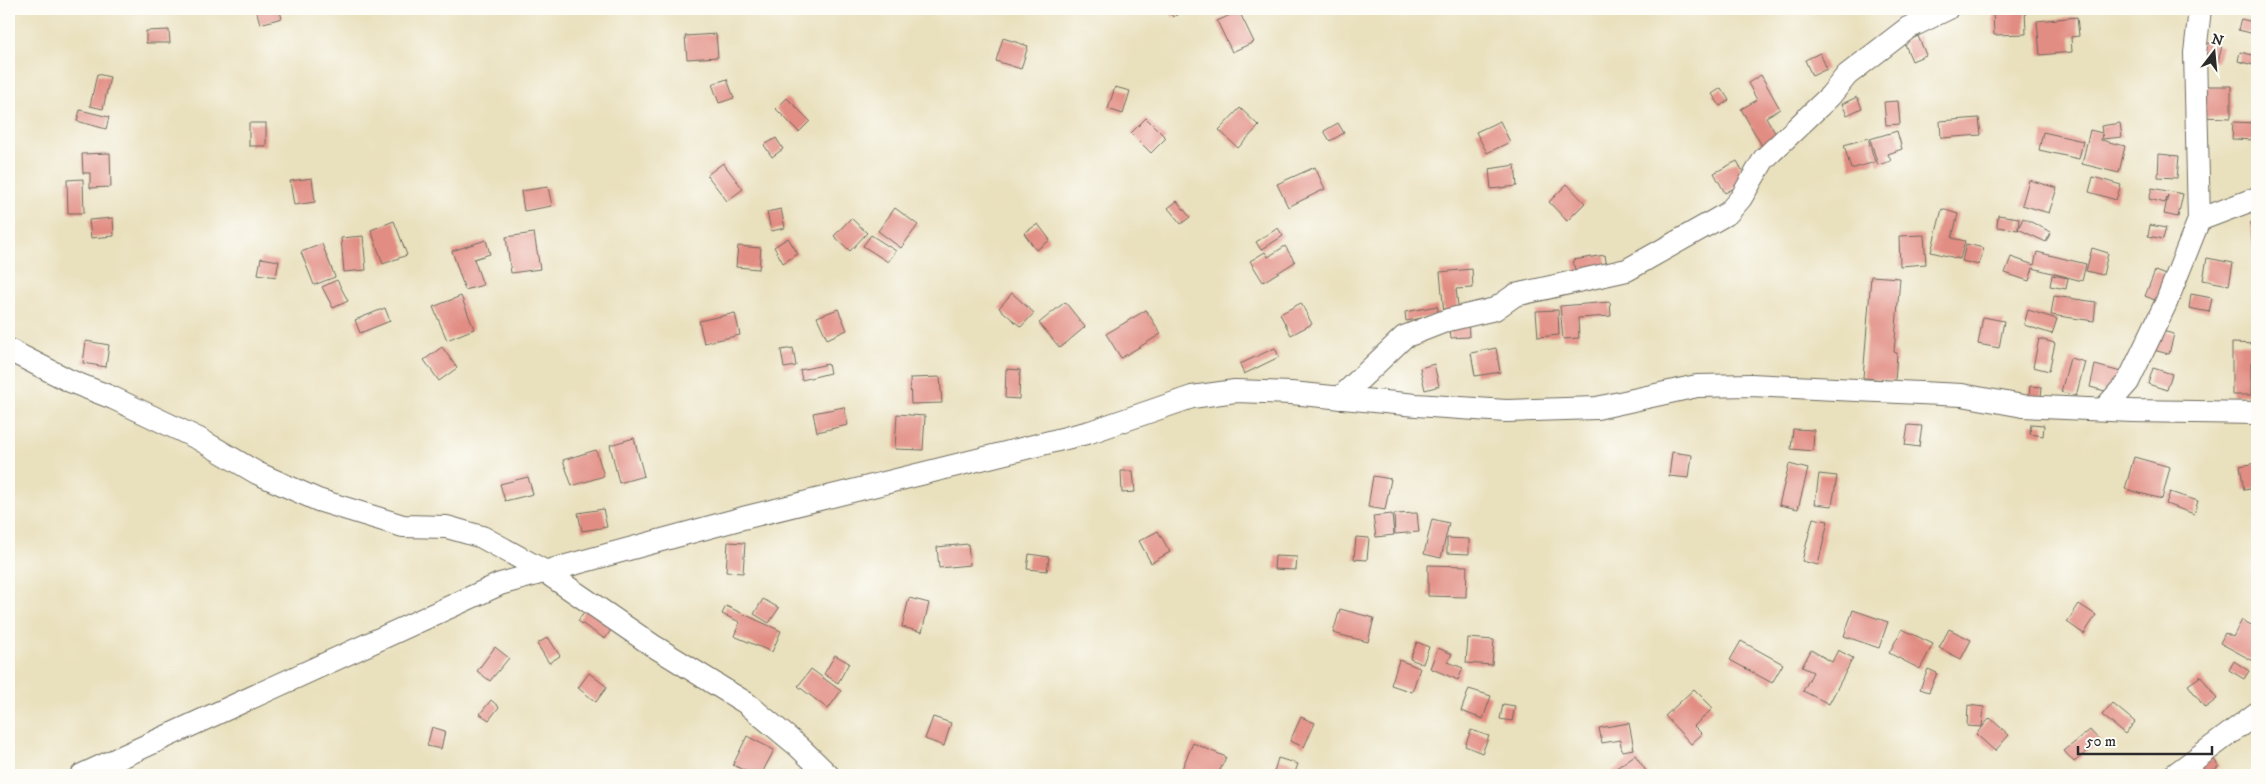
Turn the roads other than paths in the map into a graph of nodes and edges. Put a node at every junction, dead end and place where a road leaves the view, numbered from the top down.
1 (1948, 9) edge
2 (2200, 9) edge
3 (2257, 198) edge
4 (2199, 220) junction
5 (9, 350) edge
6 (2128, 382) junction
7 (1340, 398) junction
8 (2104, 409) junction
9 (2132, 411) junction
10 (2257, 413) edge
11 (544, 571) junction
12 (2257, 713) edge
13 (82, 775) edge
14 (828, 775) edge
15 (2174, 775) edge

1 - 7 street
2 - 4 street
3 - 4 street
4 - 6 street
5 - 11 street
6 - 8 street
6 - 9 street
7 - 8 street
7 - 11 street
8 - 9 street
9 - 10 street
11 - 13 street
11 - 14 street
12 - 15 street

